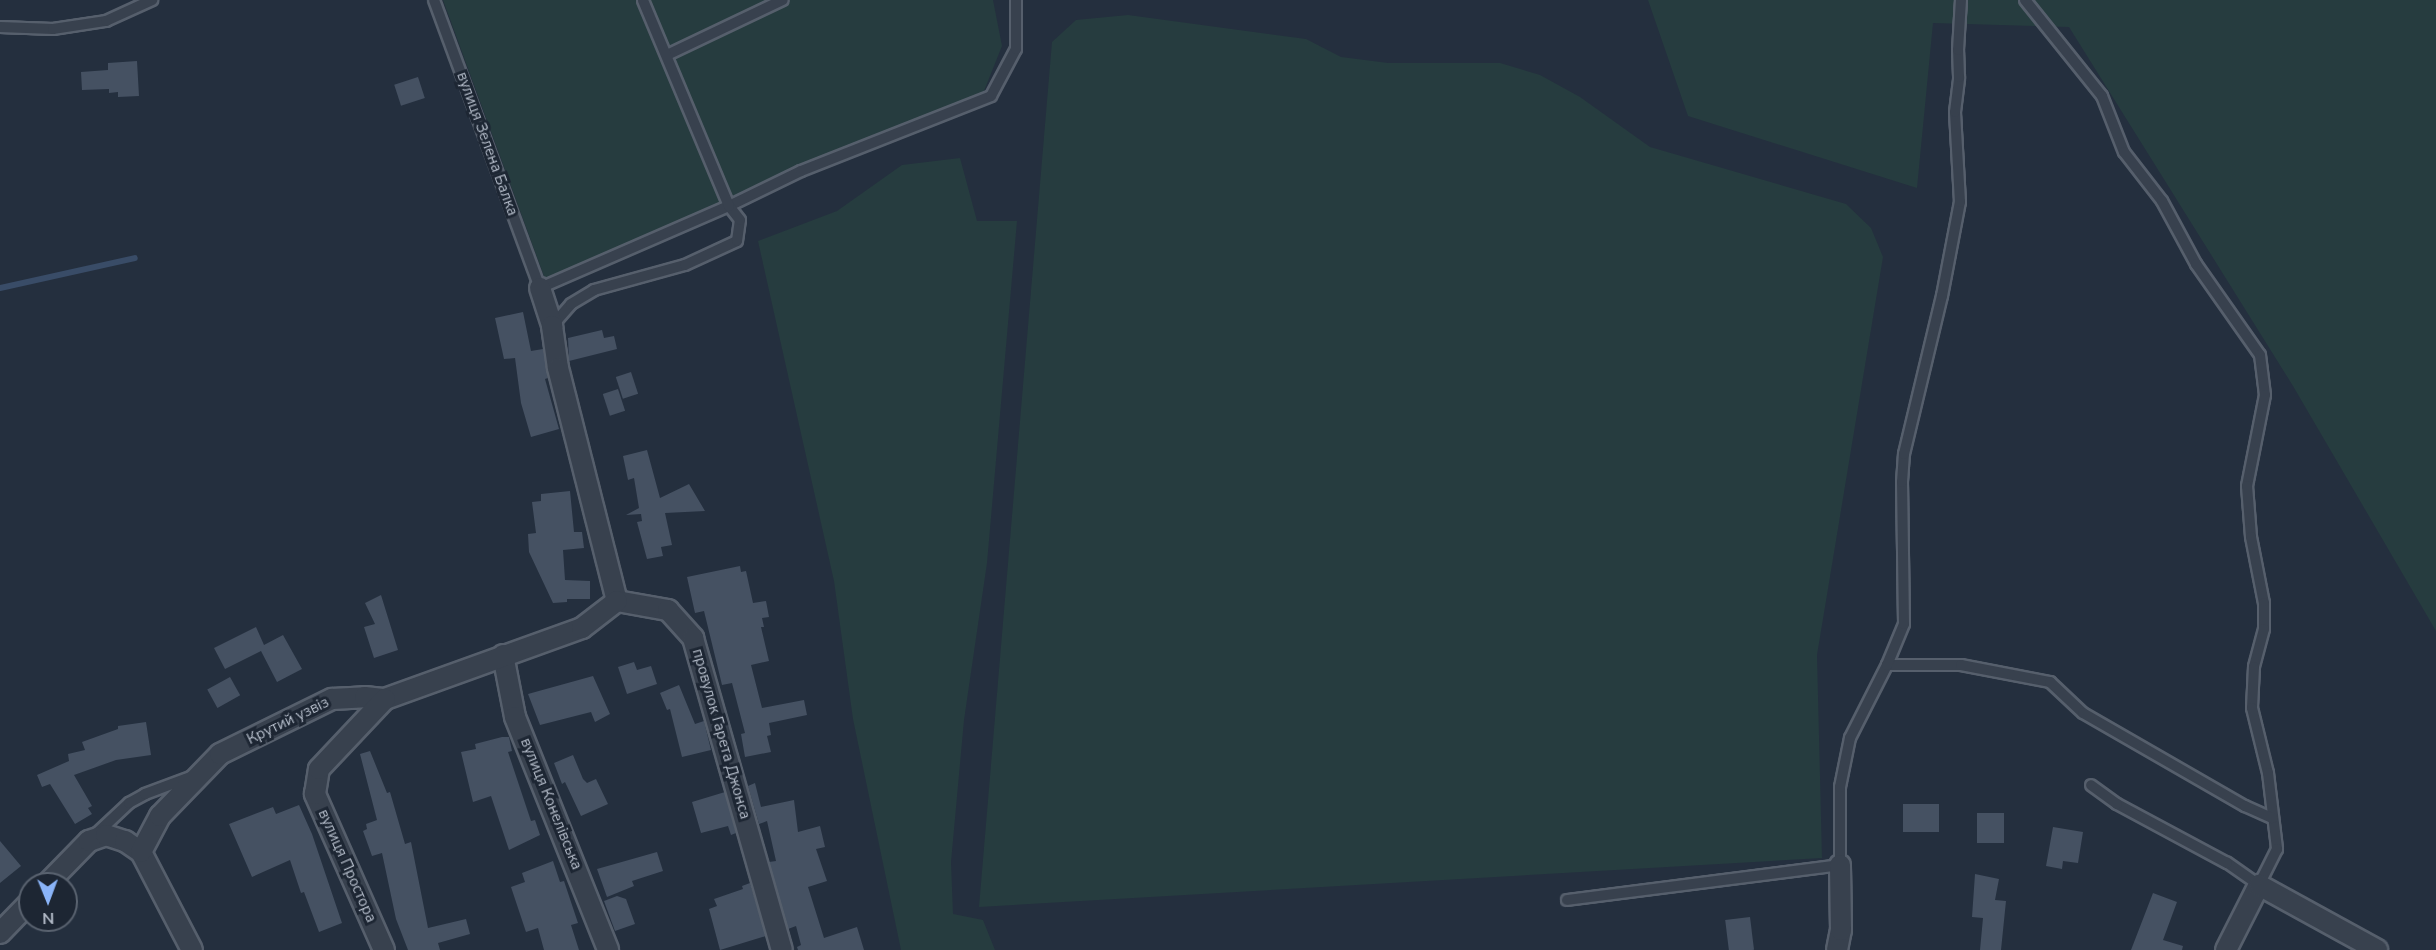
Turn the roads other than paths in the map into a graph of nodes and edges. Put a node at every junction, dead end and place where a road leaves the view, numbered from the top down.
1 (152, 0) edge
2 (434, 0) edge
3 (644, 0) edge
4 (783, 0) edge
5 (1016, 0) edge
6 (1961, 0) edge
7 (2025, 0) edge
8 (0, 27) edge
9 (667, 55) junction
10 (729, 206) junction
11 (540, 288) junction
12 (552, 326) junction
13 (617, 601) junction
14 (502, 656) junction
15 (1887, 665) junction
16 (385, 699) junction
17 (201, 773) junction
18 (2091, 785) dead end
19 (2272, 819) junction
20 (89, 841) junction
21 (141, 852) junction
22 (1840, 865) junction
23 (59, 872) edge
24 (2259, 885) junction
25 (1567, 900) dead end
26 (18, 914) edge
27 (0, 933) edge
28 (192, 950) edge
29 (384, 950) edge
30 (608, 950) edge
31 (782, 950) edge
32 (1837, 950) edge
33 (2226, 950) edge
34 (2377, 950) edge

1 - 8 lane
2 - 11 lane, вулиця Зелена Балка
3 - 9 lane
4 - 9 lane
5 - 10 lane
6 - 15 lane
7 - 19 lane
9 - 10 lane
10 - 11 lane
10 - 12 lane
11 - 12 street
12 - 13 street
13 - 14 street, Крутий узвіз
13 - 31 street, провулок Гарета Джонса
14 - 16 street, Крутий узвіз
14 - 30 street, вулиця Конелівська
15 - 19 lane
15 - 22 lane
16 - 17 street, Крутий узвіз
16 - 29 street, вулиця Простора
17 - 20 lane
17 - 21 street, Крутий узвіз
18 - 24 lane
19 - 24 lane
20 - 21 street
20 - 23 street
21 - 28 street
22 - 25 lane
22 - 32 street
24 - 33 street
24 - 34 street
26 - 27 street

